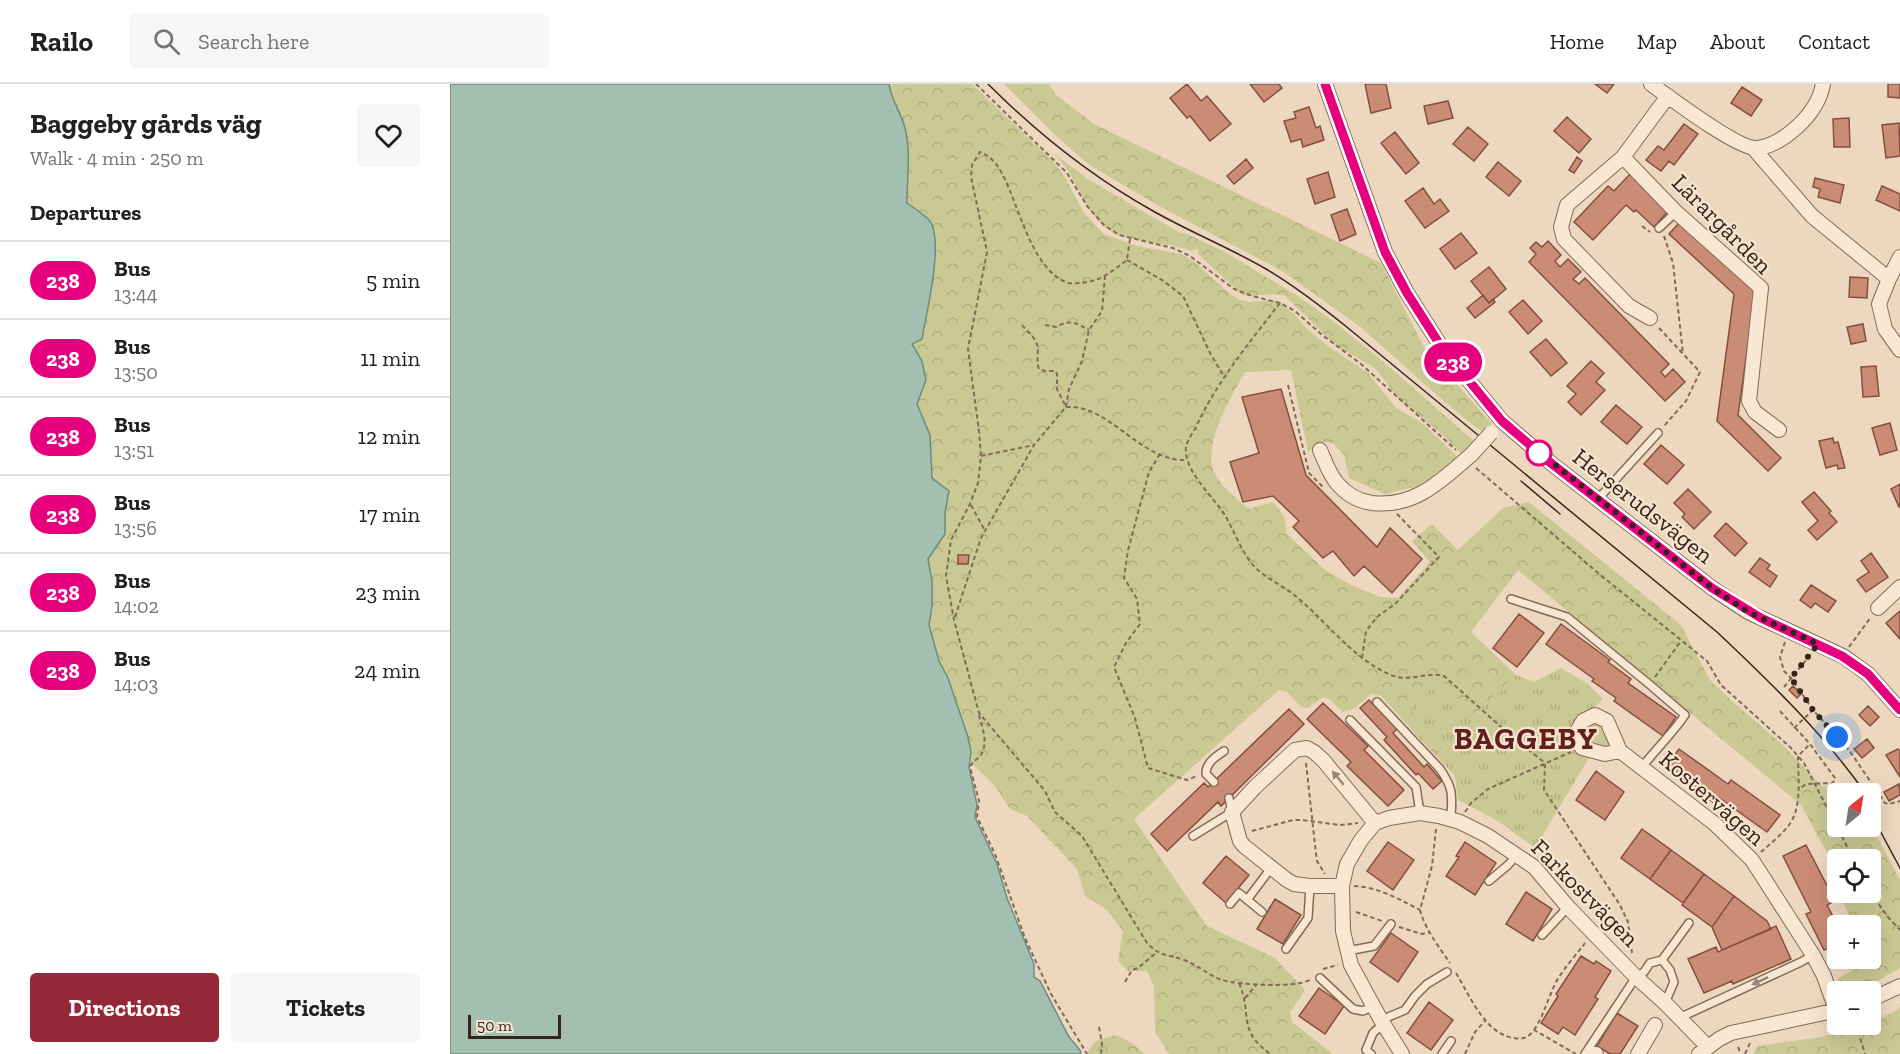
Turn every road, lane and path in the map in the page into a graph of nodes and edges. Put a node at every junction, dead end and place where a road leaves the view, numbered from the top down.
1 (976, 84) edge
2 (1325, 84) edge
3 (1651, 84) edge
4 (1823, 84) edge
5 (1668, 96) junction
6 (1754, 148) junction
7 (1623, 157) junction
8 (1676, 212) junction
9 (1659, 228) joint
10 (1130, 239) junction
11 (1900, 257) edge
12 (1127, 260) junction
13 (1106, 276) junction
14 (1889, 279) junction
15 (1281, 303) junction
16 (1650, 318) joint
17 (1022, 325) dead end
18 (1045, 325) dead end
19 (1089, 330) junction
20 (1900, 350) edge
21 (1683, 354) junction
22 (1225, 378) junction
23 (1066, 407) junction
24 (1502, 421) junction
25 (1779, 430) dead end
26 (1658, 433) joint
27 (1034, 445) junction
28 (1320, 450) dead end
29 (1160, 454) junction
30 (981, 456) junction
31 (1469, 457) junction
32 (1188, 460) junction
33 (1598, 499) junction
34 (970, 504) junction
35 (1385, 504) junction
36 (985, 531) junction
37 (1900, 587) edge
38 (1511, 599) dead end
39 (1876, 611) joint
40 (954, 620) junction
41 (1786, 640) dead end
42 (1681, 641) junction
43 (1818, 644) junction
44 (1842, 656) junction
45 (1362, 658) junction
46 (1791, 678) junction
47 (1649, 684) junction
48 (1784, 687) dead end
49 (1377, 702) dead end
50 (1813, 710) junction
51 (1900, 710) edge
52 (1780, 711) dead end
53 (979, 713) junction
54 (1350, 720) dead end
55 (1794, 728) junction
56 (1810, 744) junction
57 (1307, 748) junction
58 (1582, 748) junction
59 (1620, 751) junction
60 (1224, 752) dead end
61 (1798, 756) junction
62 (1545, 763) junction
63 (1642, 767) junction
64 (1200, 775) dead end
65 (1214, 782) dead end
66 (1814, 784) junction
67 (1798, 790) junction
68 (1900, 801) edge
69 (1230, 805) junction
70 (1466, 811) dead end
71 (1420, 813) junction
72 (1445, 818) junction
73 (1374, 821) junction
74 (1312, 822) junction
75 (1237, 831) junction
76 (1193, 836) dead end
77 (1848, 849) edge
78 (1517, 855) junction
79 (1752, 860) junction
80 (1271, 868) junction
81 (1489, 881) dead end
82 (1310, 886) junction
83 (1326, 886) junction
84 (1342, 886) junction
85 (1247, 900) junction
86 (1878, 903) edge
87 (1230, 904) dead end
88 (1568, 907) junction
89 (1420, 910) junction
90 (1262, 912) dead end
91 (1689, 923) dead end
92 (1391, 924) dead end
93 (1900, 930) edge
94 (1593, 933) junction
95 (1542, 935) dead end
96 (1286, 949) dead end
97 (1347, 951) junction
98 (1156, 952) junction
99 (1813, 955) junction
100 (1662, 960) junction
101 (1351, 965) junction
102 (1447, 972) dead end
103 (1632, 973) junction
104 (1319, 974) junction
105 (1125, 982) dead end
106 (1239, 983) junction
107 (1258, 983) junction
108 (1827, 984) edge
109 (1900, 986) edge
110 (1881, 995) edge
111 (1245, 998) junction
112 (1665, 1002) junction
113 (1374, 1006) junction
114 (1827, 1012) edge
115 (1680, 1018) junction
116 (1485, 1020) junction
117 (1382, 1022) junction
118 (1655, 1025) dead end
119 (1099, 1027) dead end
120 (1534, 1030) junction
121 (1859, 1035) edge
122 (1451, 1041) dead end
123 (1750, 1043) dead end
124 (1738, 1047) dead end
125 (1704, 1050) edge
126 (1087, 1054) edge
127 (1101, 1054) edge
128 (1270, 1054) edge
129 (1371, 1054) edge
130 (1402, 1054) edge
131 (1442, 1054) edge
132 (1465, 1054) edge
133 (1576, 1054) edge
134 (1585, 1054) edge
135 (1638, 1054) edge
136 (1743, 1054) edge
137 (1865, 1054) edge

1 - 10 path
2 - 24 street, Herserudsvägen
3 - 5 street
4 - 6 street
5 - 6 street
5 - 7 street
6 - 14 street
7 - 8 street, Lärargården
7 - 16 street
8 - 9 lane
8 - 25 street, Lärargården
9 - 21 path
10 - 12 path
10 - 15 path
11 - 14 street
12 - 13 path
12 - 22 path
13 - 19 path
13 - 30 path
14 - 20 street
15 - 22 path
15 - 31 path
16 - 21 path
17 - 23 path
18 - 19 path
19 - 23 path
21 - 26 path
22 - 32 path
23 - 27 path
23 - 29 path
24 - 31 street, bridge
24 - 33 street, Herserudsvägen
26 - 33 lane
27 - 30 path
27 - 36 path
28 - 35 street
29 - 32 path
29 - 64 path
30 - 34 path
31 - 35 street
31 - 42 path
32 - 45 path
33 - 43 street, Herserudsvägen
34 - 36 path
34 - 40 path
35 - 45 path
36 - 40 path
37 - 39 street
38 - 47 lane
39 - 44 path
40 - 53 path
41 - 46 path
42 - 47 path
42 - 61 path
43 - 44 street, Herserudsvägen
43 - 46 path
44 - 51 street, Herserudsvägen
45 - 62 path
46 - 48 path
46 - 50 path
47 - 63 lane
49 - 72 lane
50 - 55 path
50 - 68 path
52 - 55 path
53 - 98 path
53 - 126 path
54 - 71 lane
55 - 56 path
56 - 61 path
56 - 66 path
57 - 69 street
73 -> 57 street
57 - 74 path
58 - 59 street
58 - 59 street
58 - 62 path
59 - 63 street, Kostervägen
60 - 65 lane
61 - 66 path
61 - 67 path
62 - 70 path
62 - 103 path
63 - 79 street, Kostervägen
66 - 67 path
66 - 77 path
67 - 79 path
69 - 75 street
69 - 76 lane
71 - 72 street, Farkostvägen
71 - 73 street, Farkostvägen
72 - 78 street, Farkostvägen
72 - 89 path
73 - 74 path
73 - 84 street
74 - 75 path
74 - 83 path
75 - 80 street
78 - 81 lane
78 - 88 street, Farkostvägen
79 - 99 street, Kostervägen
80 - 82 street
80 - 85 lane
82 - 83 street
82 - 96 lane
83 - 84 street
84 - 89 path
84 - 97 street
85 - 87 lane
85 - 90 lane
86 - 93 path
88 - 94 street, Farkostvägen
88 - 95 lane
89 - 116 path
91 - 100 lane
92 - 97 lane
94 - 103 street, Farkostvägen
94 - 120 path
97 - 101 street
98 - 105 path
98 - 106 path
99 - 108 street, Kostervägen
99 -> 115 lane
100 - 103 lane
100 - 112 lane
101 - 104 path
101 - 113 street
102 - 117 lane
103 - 112 street, Farkostvägen
103 - 134 lane
104 - 107 path
104 - 113 lane
106 - 107 path
106 - 111 path
107 - 111 path
109 - 110 street
111 - 128 path
112 - 115 street, Farkostvägen
113 - 117 street
114 - 125 street
115 - 125 street, Farkostvägen
116 - 120 path
116 - 132 path
117 - 129 lane
117 - 130 street
118 - 135 street
119 - 127 path
120 - 133 path
121 - 137 path
122 - 131 lane
123 - 136 path
124 - 136 path

